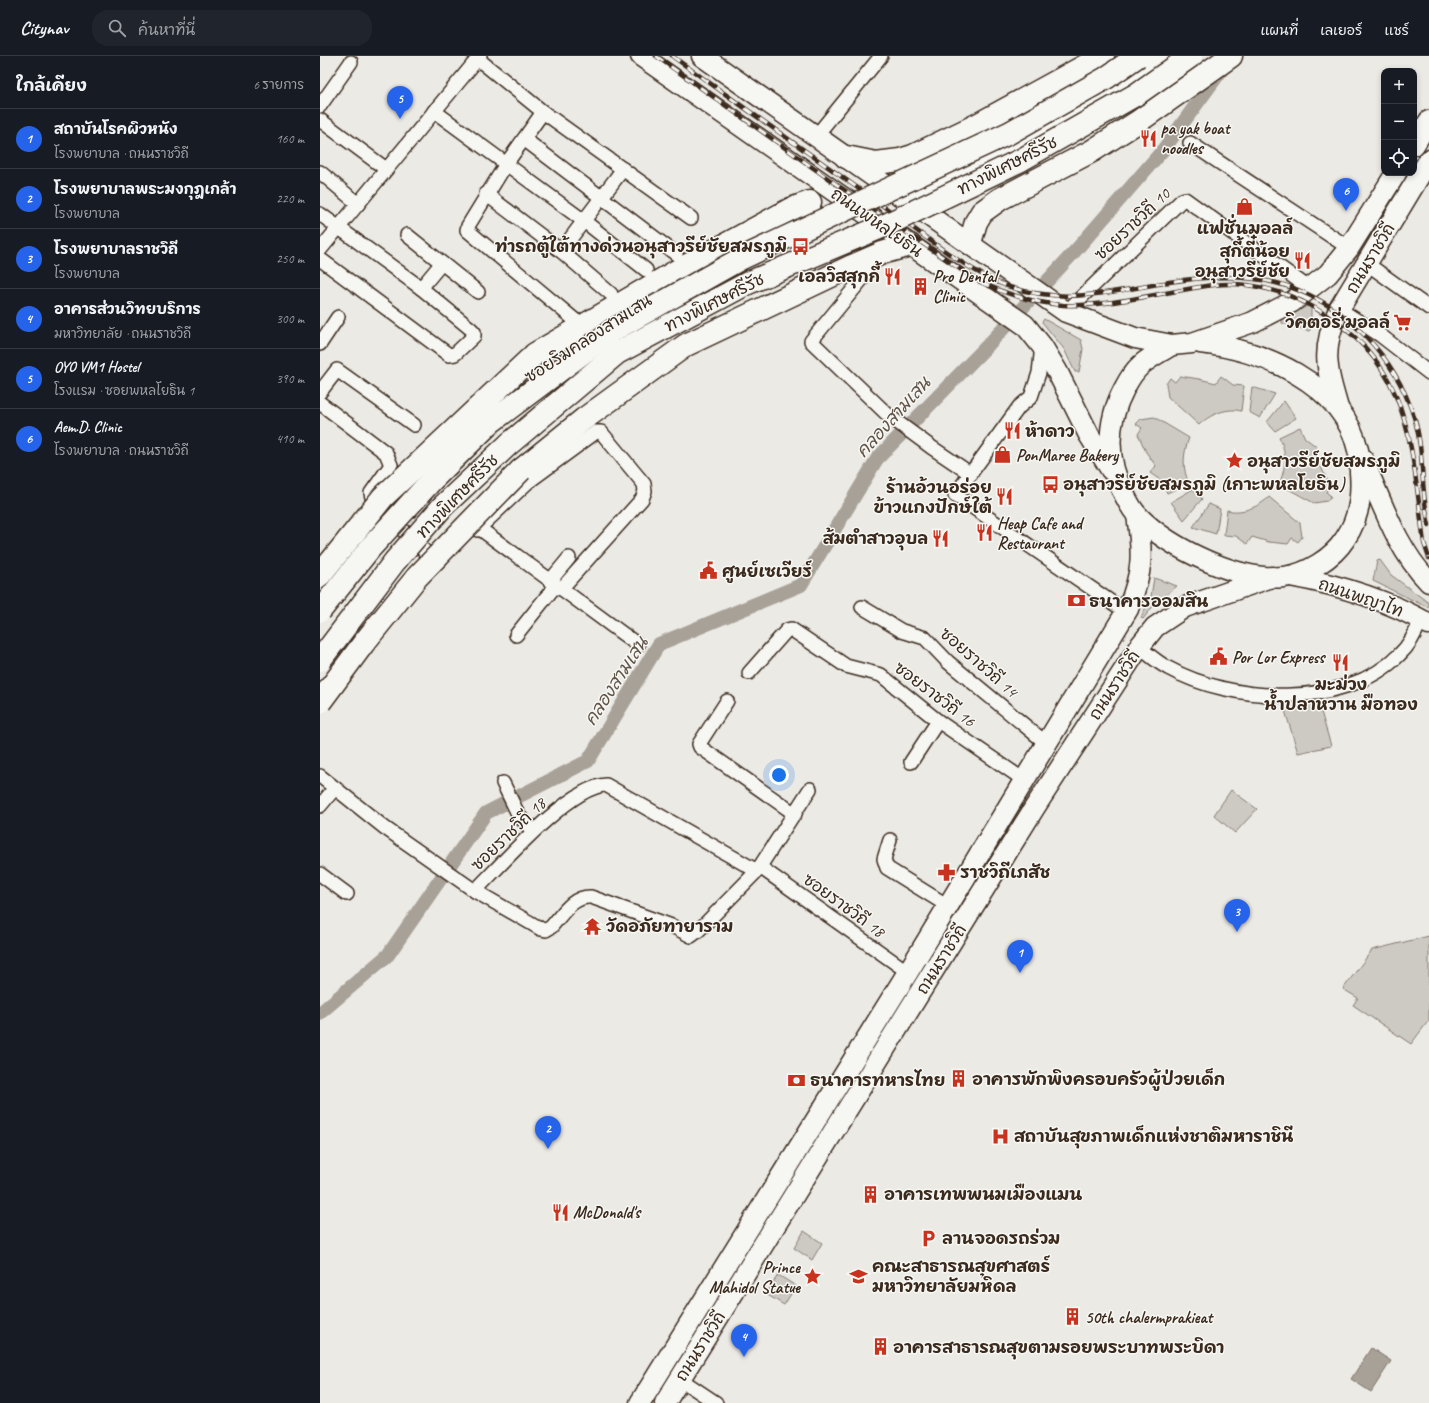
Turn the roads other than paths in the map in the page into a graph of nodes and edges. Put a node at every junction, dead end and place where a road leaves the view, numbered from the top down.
1 (641, 56) edge
2 (702, 56) edge
3 (880, 56) edge
4 (1103, 56) edge
5 (1138, 56) edge
6 (1160, 56) edge
7 (1191, 56) edge
8 (1231, 56) edge
9 (479, 58) edge
10 (351, 62) dead end
11 (320, 106) edge
12 (434, 111) junction
13 (543, 112) junction
14 (320, 120) edge
15 (1429, 121) edge
16 (977, 125) junction
17 (816, 136) junction
18 (524, 139) junction
19 (1417, 140) edge
20 (1190, 144) dead end
21 (992, 154) junction
22 (846, 157) junction
23 (1429, 160) edge
24 (506, 164) junction
25 (386, 169) junction
26 (623, 169) junction
27 (320, 172) edge
28 (1394, 176) edge
29 (825, 186) junction
30 (1013, 192) junction
31 (486, 194) junction
32 (602, 196) junction
33 (904, 198) junction
34 (810, 202) joint
35 (358, 204) junction
36 (320, 214) edge
37 (690, 218) dead end
38 (584, 221) junction
39 (339, 227) junction
40 (407, 235) dead end
41 (970, 243) junction
42 (910, 245) junction
43 (1349, 248) junction
44 (320, 250) edge
45 (561, 251) junction
46 (676, 254) dead end
47 (874, 256) junction
48 (320, 259) edge
49 (1366, 263) junction
50 (441, 264) junction
51 (649, 285) junction
52 (1306, 286) dead end
53 (421, 288) junction
54 (478, 292) dead end
55 (611, 294) dead end
56 (1429, 308) edge
57 (1339, 309) junction
58 (1066, 312) junction
59 (338, 317) dead end
60 (576, 321) dead end
61 (320, 344) edge
62 (1182, 344) junction
63 (1042, 346) junction
64 (1429, 373) edge
65 (320, 392) edge
66 (320, 403) edge
67 (1338, 408) junction
68 (414, 425) dead end
69 (1358, 450) junction
70 (971, 474) junction
71 (1117, 480) junction
72 (373, 502) junction
73 (1137, 515) junction
74 (479, 528) junction
75 (569, 558) dead end
76 (434, 560) junction
77 (320, 569) edge
78 (320, 575) edge
79 (1281, 577) junction
80 (1429, 582) edge
81 (556, 585) junction
82 (862, 607) dead end
83 (320, 611) edge
84 (1126, 612) junction
85 (1425, 622) edge
86 (516, 635) dead end
87 (638, 645) dead end
88 (1138, 647) junction
89 (320, 660) edge
90 (749, 673) dead end
91 (727, 701) dead end
92 (320, 702) edge
93 (320, 709) edge
94 (938, 721) junction
95 (1046, 743) junction
96 (911, 762) dead end
97 (320, 776) edge
98 (1024, 780) junction
99 (503, 783) dead end
100 (335, 788) junction
101 (810, 789) dead end
102 (320, 806) edge
103 (795, 814) junction
104 (533, 831) junction
105 (890, 840) dead end
106 (758, 869) junction
107 (320, 874) edge
108 (476, 891) junction
109 (347, 894) dead end
110 (948, 906) junction
111 (908, 972) junction
112 (662, 1367) junction
113 (680, 1379) junction
114 (640, 1403) edge
115 (665, 1403) edge
116 (716, 1403) edge

1 - 29 main road, ถนนพหลโยธิน
2 - 17 main road, ถนนพหลโยธิน
3 - 17 street
4 - 16 highway
5 - 83 highway, ทางพิเศษศรีรัช, bridge
6 - 21 street
7 - 89 highway, ทางพิเศษศรีรัช, bridge
8 - 30 highway
9 - 12 street
9 - 13 street
10 - 11 street
12 - 24 street
12 - 25 street
13 - 18 street
13 - 26 street
14 - 25 street
15 - 19 main road
16 - 21 street
16 - 22 highway
17 - 22 main road, ถนนพหลโยธิน
18 - 24 street
18 - 32 street
20 - 43 street
21 - 30 street
21 - 33 street
22 - 33 main road, ถนนพหลโยธิน
23 - 49 main road, ถนนราชวิถี
24 - 31 street
24 - 38 street
25 - 35 street
26 - 32 street
26 - 37 street
27 - 35 street
28 - 43 main road, ถนนราชวิถี
29 - 34 street
29 - 42 main road, ถนนพหลโยธิน
30 - 41 highway
31 - 45 street
31 - 60 street
32 - 38 street
32 - 46 street
33 - 41 main road, ถนนพหลโยธิน
34 - 51 highway
35 - 39 street
36 - 39 street
38 - 45 street
38 - 51 street
39 - 44 street
39 - 53 street
40 - 50 street
41 - 58 main road, ถนนพหลโยธิน
42 - 47 highway
42 - 63 main road, ถนนพหลโยธิน
43 - 62 main road, ถนนราชวิถี
45 - 55 street
47 - 70 street
47 - 92 highway, bridge
48 - 53 street
49 - 56 street
49 - 57 main road, ถนนราชวิถี
50 - 53 street
50 - 54 street
51 - 72 street, ซอยริมคลองสามเสน
51 - 78 highway, bridge
52 - 58 street, ซอยราชวิถี 10
57 - 64 street
57 - 67 main road, ถนนราชวิถี
58 - 62 main road, ถนนพหลโยธิน
59 - 61 street
62 - 67 main road, ถนนพหลโยธิน
62 - 71 main road, ถนนราชวิถี
63 - 70 street
63 - 71 main road, ถนนพหลโยธิน
65 - 68 street
66 - 72 street
67 - 69 main road
69 - 79 main road, ถนนราชวิถี
69 - 80 main road
70 - 84 street
71 - 73 main road
72 - 76 street
72 - 77 street, ซอยริมคลองสามเสน
73 - 79 main road, ถนนพญาไท
73 - 84 main road, ถนนราชวิถี
74 - 76 street
74 - 81 street
74 - 81 street
75 - 81 street
76 - 93 street
79 - 85 main road, ถนนพญาไท
79 - 88 main road, ถนนราชวิถี
81 - 86 street
81 - 87 street
82 - 95 street, ซอยราชวิถี 14
84 - 95 main road, ถนนราชวิถี
85 - 88 street
88 - 113 main road, ถนนราชวิถี
90 - 94 street, ซอยราชวิถี 16
91 - 103 street
94 - 96 street
94 - 98 street, ซอยราชวิถี 16
95 - 98 main road, ถนนราชวิถี
97 - 100 street, ซอยราชวิถี 18
98 - 110 main road, ถนนราชวิถี
99 - 104 street
100 - 102 street
100 - 108 street, ซอยราชวิถี 18
101 - 103 street
103 - 106 street
104 - 106 street, ซอยราชวิถี 18
104 - 108 street, ซอยราชวิถี 18
105 - 110 street
106 - 108 street
106 - 111 street, ซอยราชวิถี 18
107 - 109 street
110 - 111 main road, ถนนราชวิถี
111 - 112 main road, ถนนราชวิถี
112 - 113 main road
112 - 114 main road, ถนนราชวิถี
113 - 115 main road, ถนนราชวิถี
113 - 116 street

